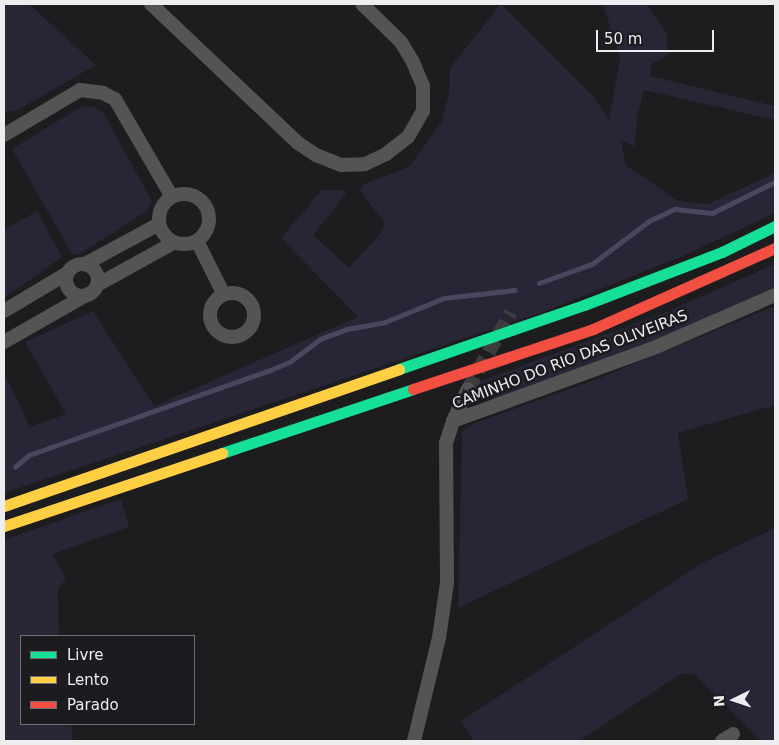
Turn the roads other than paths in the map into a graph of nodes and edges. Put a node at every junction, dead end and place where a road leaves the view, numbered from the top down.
1 (151, 4) edge
2 (362, 4) edge
3 (4, 135) edge
4 (172, 197) junction
5 (159, 224) junction
6 (775, 226) edge
7 (197, 241) junction
8 (173, 242) junction
9 (775, 248) edge
10 (85, 264) junction
11 (66, 274) junction
12 (92, 290) junction
13 (224, 294) dead end
14 (775, 295) edge
15 (4, 311) edge
16 (4, 342) edge
17 (468, 389) tunnel mouth
18 (452, 421) junction
19 (4, 506) edge
20 (4, 526) edge
21 (414, 741) edge

1 - 2 street
3 - 4 street
4 - 5 street
4 - 7 street
5 - 8 street
5 - 10 street
6 - 19 main road
7 - 8 street
7 - 13 street
8 - 12 street
9 - 20 main road
10 - 11 street
10 - 12 street
11 - 12 street
11 - 15 street
12 - 16 street
14 - 18 street, CAMINHO DO RIO DAS OLIVEIRAS
17 - 18 street
18 - 21 street, CAMINHO DO RIO DAS OLIVEIRAS

